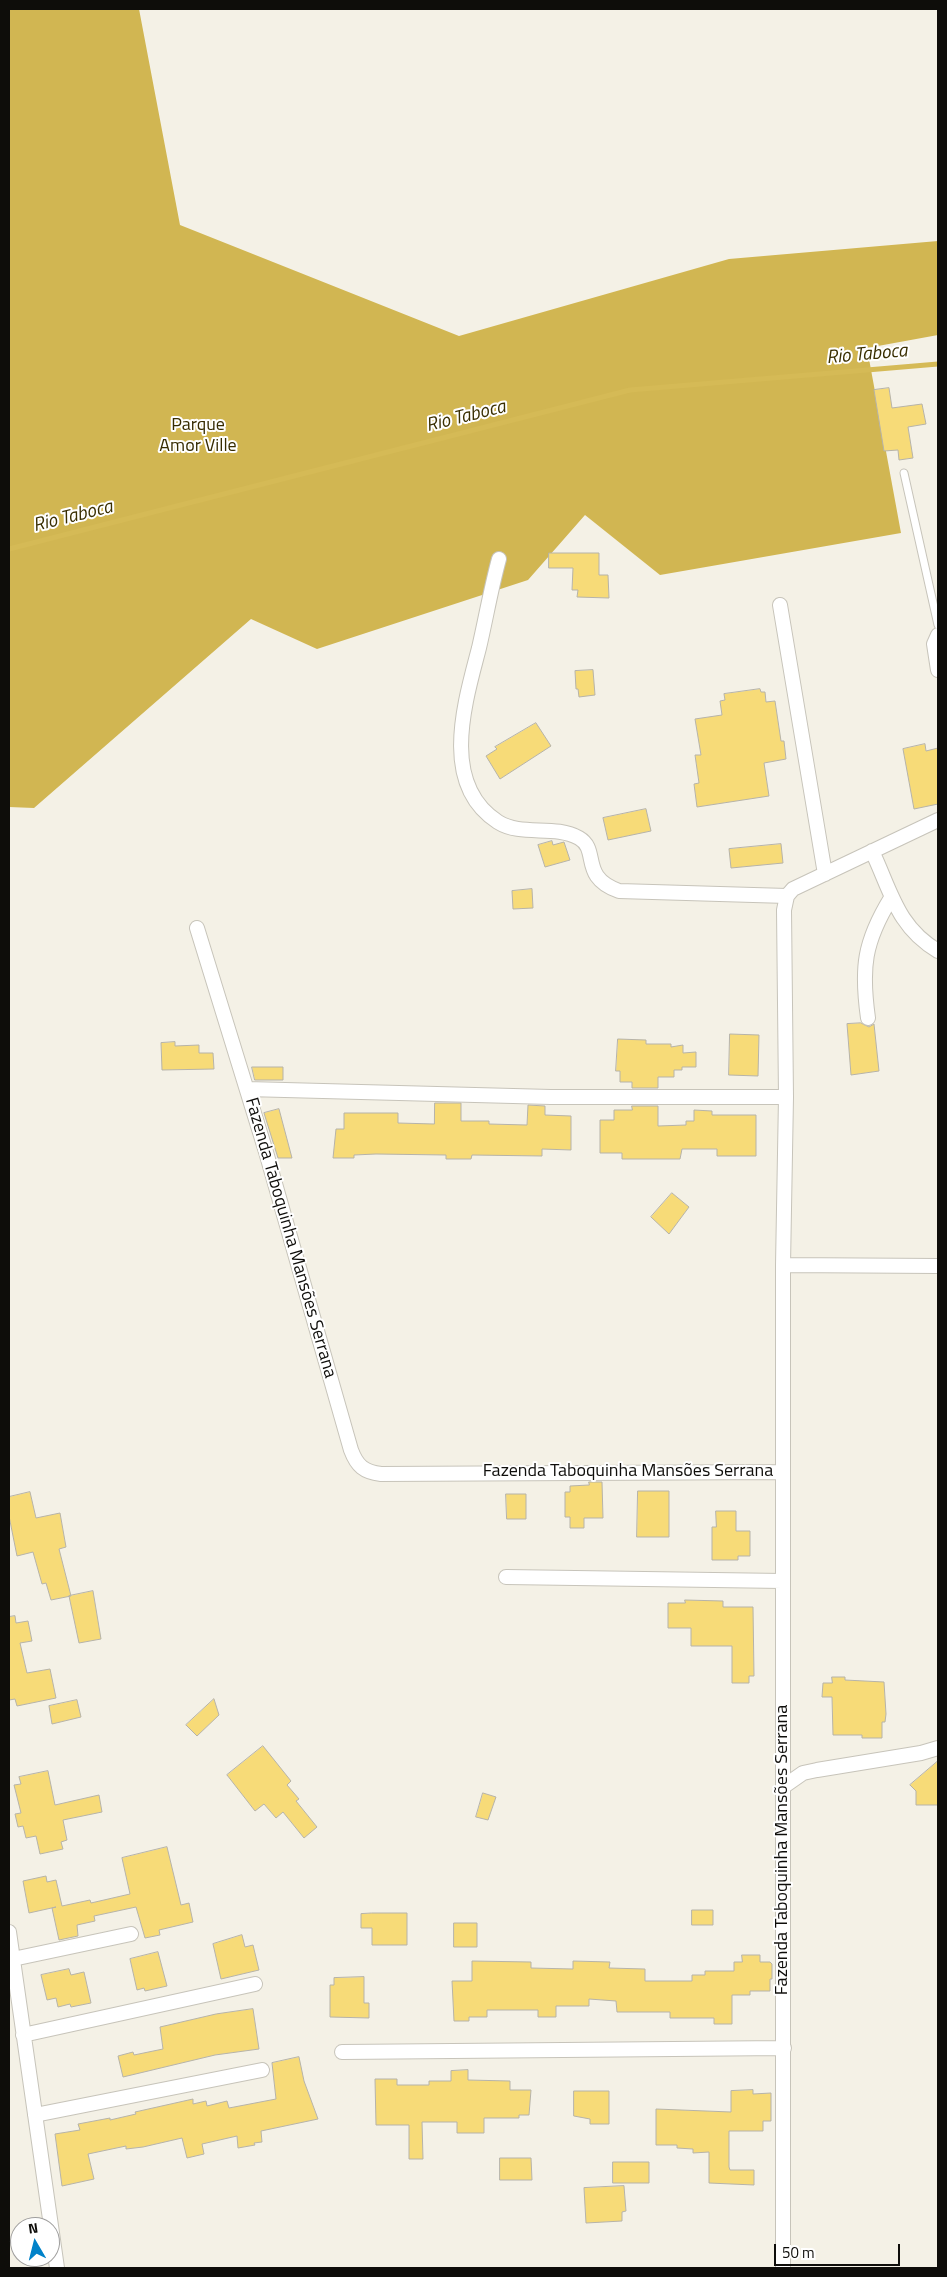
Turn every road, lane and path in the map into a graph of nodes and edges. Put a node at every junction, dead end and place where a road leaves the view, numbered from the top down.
1 (904, 473) dead end
2 (499, 559) dead end
3 (780, 605) dead end
4 (938, 625) edge
5 (938, 635) edge
6 (938, 670) edge
7 (938, 820) edge
8 (872, 851) junction
9 (825, 874) junction
10 (787, 896) junction
11 (891, 898) junction
12 (197, 928) dead end
13 (938, 950) edge
14 (868, 1018) dead end
15 (247, 1089) junction
16 (786, 1097) junction
17 (783, 1265) junction
18 (938, 1266) edge
19 (783, 1472) junction
20 (506, 1577) dead end
21 (782, 1581) junction
22 (938, 1748) edge
23 (783, 1787) junction
24 (9, 1932) edge
25 (131, 1934) dead end
26 (13, 1959) junction
27 (255, 1984) dead end
28 (18, 2027) edge
29 (784, 2048) junction
30 (342, 2052) dead end
31 (262, 2070) dead end
32 (35, 2115) junction
33 (57, 2268) edge
34 (783, 2268) edge

1 - 4 lane
2 - 10 street
3 - 9 street
5 - 6 street
7 - 8 street
8 - 9 street
8 - 11 street
9 - 10 street
10 - 16 street, Fazenda Taboquinha Mansões Serrana
11 - 13 street
11 - 14 street
12 - 15 street
15 - 16 street, Fazenda Taboquinha Mansões Serrana
15 - 19 street, Fazenda Taboquinha Mansões Serrana
16 - 17 street, Fazenda Taboquinha Mansões Serrana
17 - 18 street
17 - 19 street, Fazenda Taboquinha Mansões Serrana
19 - 21 street, Fazenda Taboquinha Mansões Serrana
20 - 21 street
21 - 23 street, Fazenda Taboquinha Mansões Serrana
22 - 23 street
23 - 29 street, Fazenda Taboquinha Mansões Serrana
24 - 26 street
25 - 26 street
26 - 28 street
27 - 28 street
28 - 32 street
29 - 30 street
29 - 34 street, Fazenda Taboquinha Mansões Serrana
31 - 32 street
32 - 33 street

